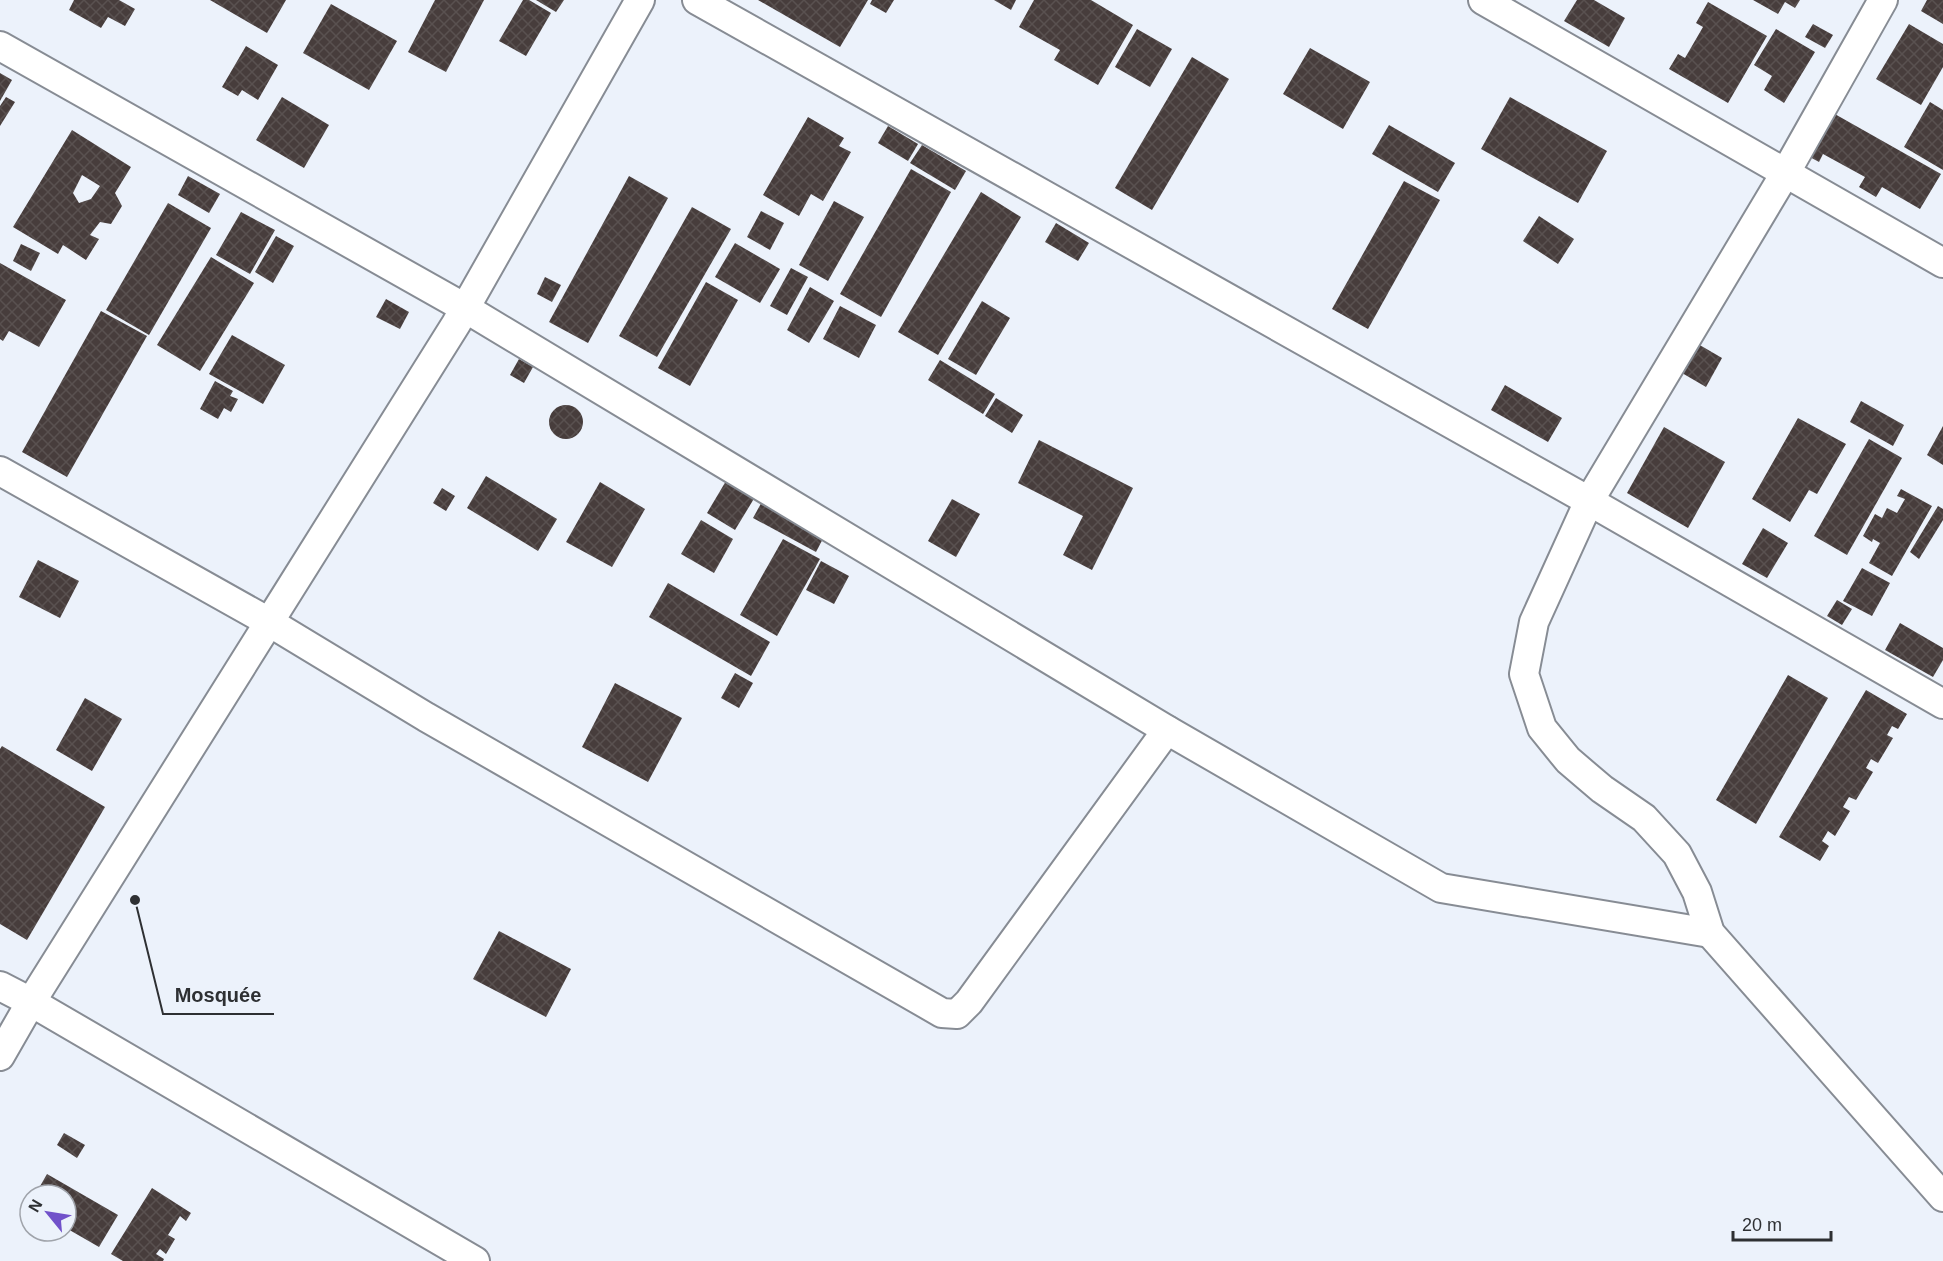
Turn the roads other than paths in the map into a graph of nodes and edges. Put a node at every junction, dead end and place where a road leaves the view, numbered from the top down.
1 (640, 0) edge
2 (697, 0) edge
3 (1483, 0) edge
4 (1883, 0) edge
5 (0, 46) edge
6 (1786, 172) junction
7 (1943, 263) edge
8 (465, 308) junction
9 (0, 471) edge
10 (1589, 501) junction
11 (269, 622) junction
12 (1943, 704) edge
13 (1167, 730) junction
14 (1710, 933) junction
15 (0, 986) edge
16 (31, 1002) junction
17 (0, 1056) edge
18 (1912, 1160) junction
19 (1943, 1167) edge
20 (1943, 1197) edge
21 (475, 1261) edge

1 - 8 street
2 - 10 street
3 - 6 street
4 - 6 street
5 - 8 street
6 - 7 street
6 - 10 street
8 - 11 street
8 - 13 street
9 - 11 street
10 - 12 street
10 - 14 street
11 - 13 street
11 - 16 street
13 - 14 street
14 - 18 street
15 - 16 street
16 - 17 street
16 - 21 street
18 - 19 street
18 - 20 street

